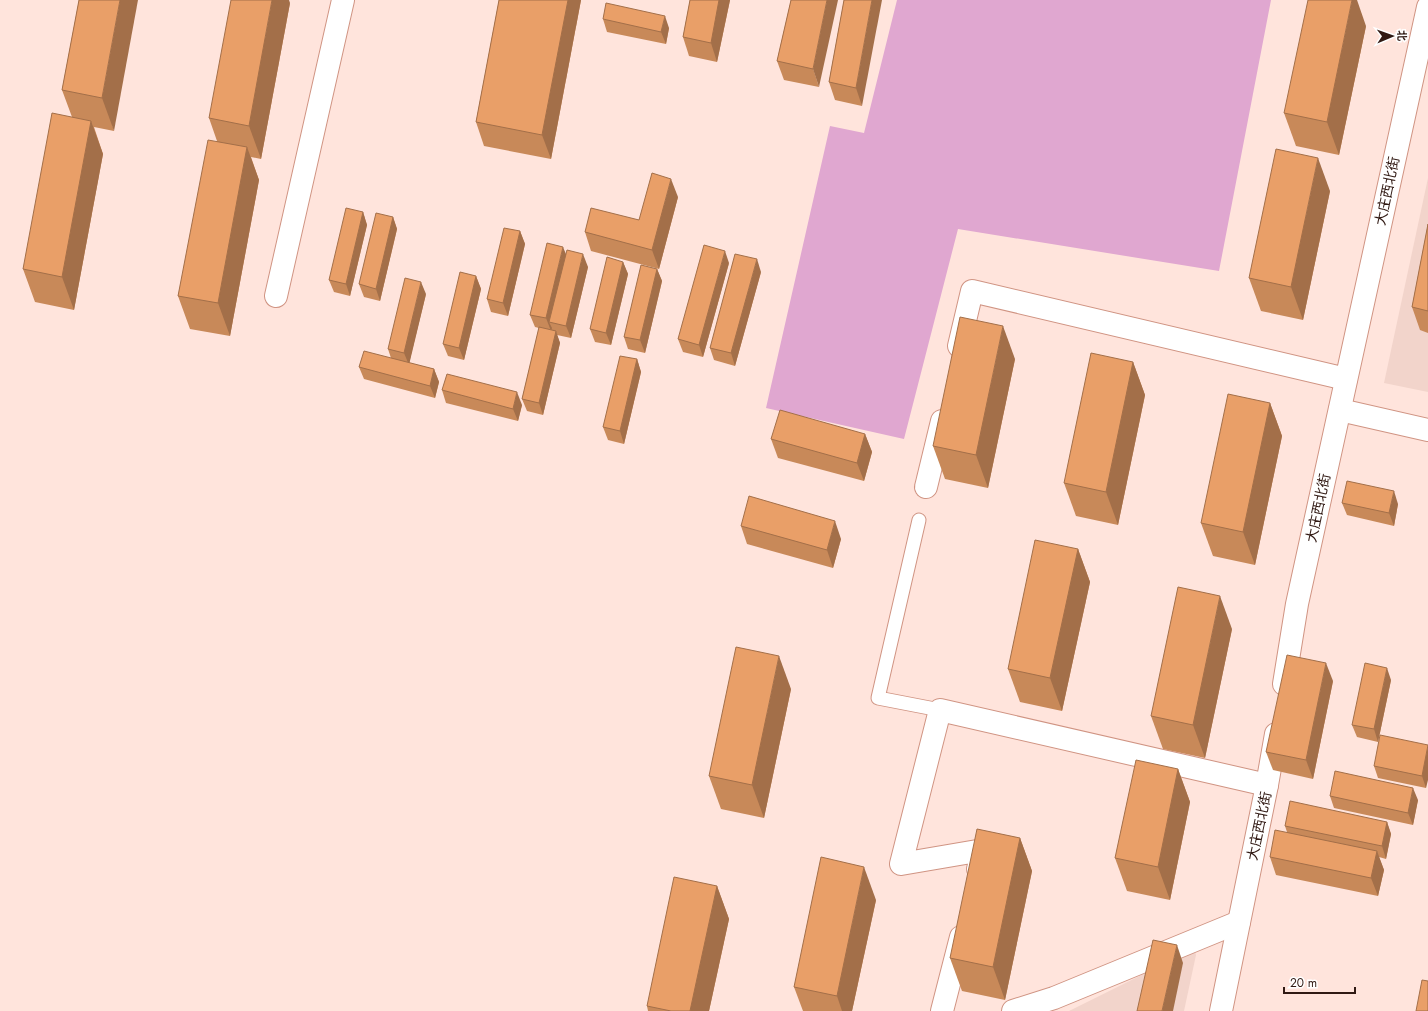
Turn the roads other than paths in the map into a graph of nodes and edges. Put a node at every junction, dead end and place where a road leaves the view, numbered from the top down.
1 (343, 0) edge
2 (1428, 7) edge
3 (276, 296) dead end
4 (954, 366) edge
5 (1346, 379) junction
6 (946, 404) edge
7 (1340, 410) junction
8 (1428, 430) edge
9 (926, 487) dead end
10 (919, 520) dead end
11 (940, 710) junction
12 (1267, 785) junction
13 (973, 888) edge
14 (966, 919) edge
15 (1239, 922) junction
16 (942, 1011) edge
17 (1013, 1011) edge
18 (1221, 1011) edge

1 - 3 street
2 - 5 street, 大庄西北街
4 - 5 street
5 - 7 street, 大庄西北街
6 - 9 street
7 - 8 street
7 - 12 street, 大庄西北街
10 - 11 lane
11 - 12 street
11 - 13 street
12 - 15 street, 大庄西北街
14 - 16 street
15 - 17 street
15 - 18 street, 大庄西北街

